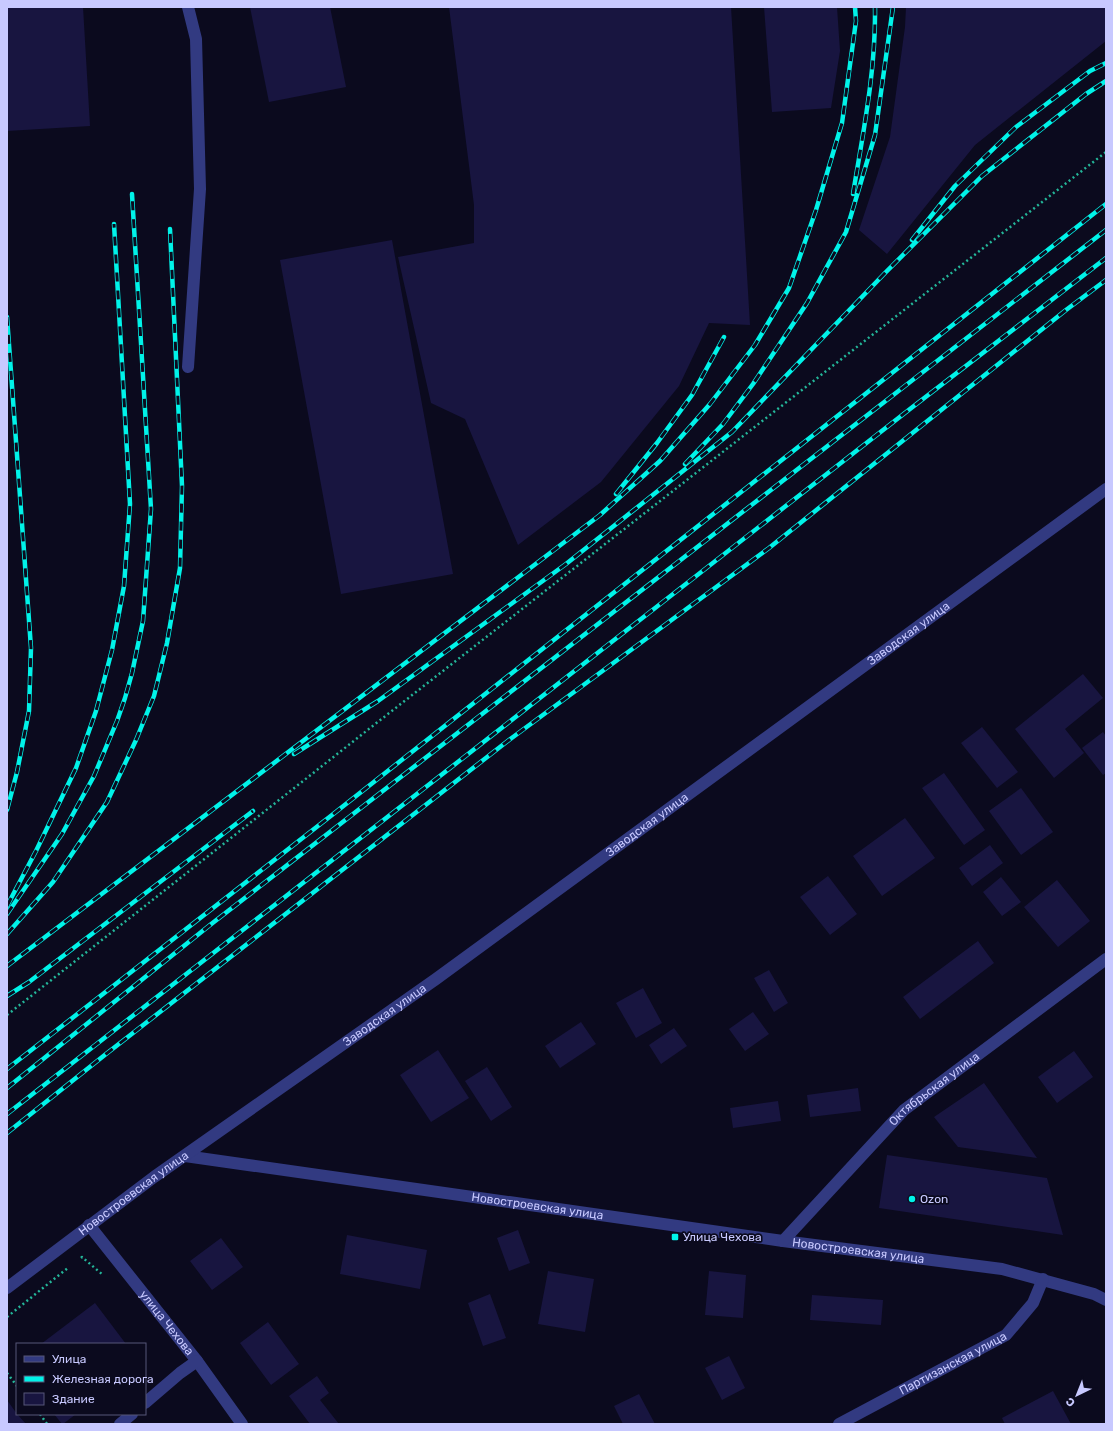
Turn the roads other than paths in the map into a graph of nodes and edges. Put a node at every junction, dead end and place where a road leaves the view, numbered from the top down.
1 (188, 7) edge
2 (188, 367) dead end
3 (1106, 489) edge
4 (1106, 959) edge
5 (185, 1156) junction
6 (89, 1225) junction
7 (783, 1241) junction
8 (1043, 1279) junction
9 (7, 1288) edge
10 (1106, 1300) edge
11 (196, 1361) junction
12 (146, 1402) edge
13 (131, 1415) edge
14 (240, 1423) edge
15 (120, 1424) edge
16 (839, 1424) edge

1 - 2 street
3 - 5 street, Заводская улица
4 - 7 street, Октябрьская улица
5 - 6 street, Новостроевская улица
5 - 7 street, Новостроевская улица
6 - 9 street, Новостроевская улица
6 - 11 street, улица Чехова
7 - 8 street, Новостроевская улица
8 - 10 street, Новостроевская улица
8 - 16 street, Партизанская улица
11 - 12 street
11 - 14 street, улица Чехова
13 - 15 street

